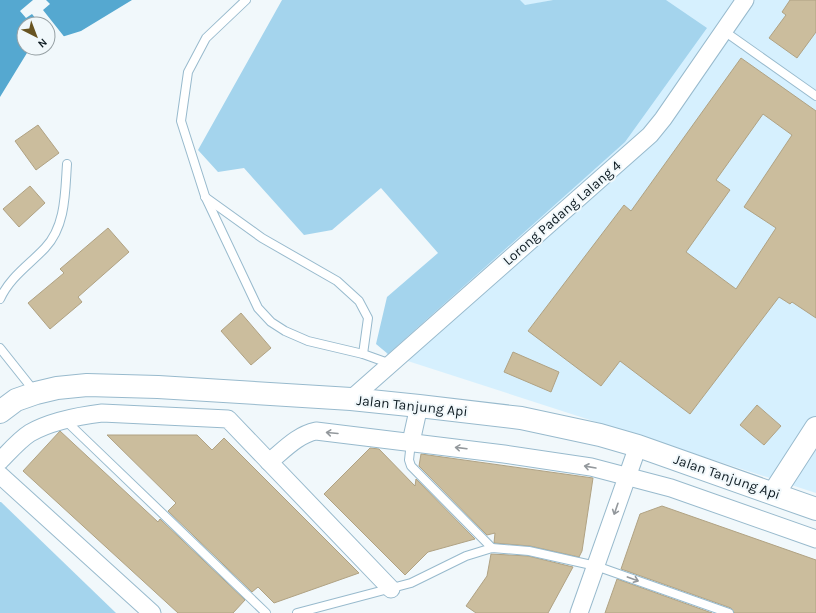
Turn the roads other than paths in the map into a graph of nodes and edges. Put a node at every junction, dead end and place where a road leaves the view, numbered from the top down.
1 (246, 0) edge
2 (745, 0) edge
3 (724, 31) junction
4 (816, 96) edge
5 (67, 164) dead end
6 (205, 196) junction
7 (0, 299) edge
8 (0, 348) edge
9 (363, 354) junction
10 (390, 364) junction
11 (36, 393) junction
12 (351, 399) junction
13 (420, 406) junction
14 (0, 412) edge
15 (64, 420) junction
16 (816, 428) edge
17 (411, 442) junction
18 (638, 446) junction
19 (0, 461) edge
20 (269, 462) junction
21 (0, 475) edge
22 (628, 475) junction
23 (774, 493) junction
24 (816, 509) edge
25 (816, 539) edge
26 (492, 548) junction
27 (596, 566) junction
28 (391, 589) junction
29 (152, 613) edge
30 (266, 613) edge
31 (297, 613) edge
32 (579, 613) edge
33 (729, 613) edge

1 - 6 lane
2 - 3 street, Lorong Padang Lalang 4
3 - 4 lane
3 - 10 street, Lorong Padang Lalang 4
5 - 7 lane
6 - 9 lane
6 - 9 lane
8 - 11 lane
9 - 10 lane
10 - 12 street, Lorong Padang Lalang 4
11 - 12 street, Jalan Tanjung Api
11 - 14 street, Jalan Tanjung Api
12 - 13 street, Jalan Tanjung Api
13 - 17 street
13 - 18 street, Jalan Tanjung Api
15 - 19 street
15 - 20 street
15 - 30 lane
16 - 23 street
17 -> 20 street
22 -> 17 street
17 - 26 lane
18 - 22 street
18 - 23 street, Jalan Tanjung Api
20 - 28 street
21 - 29 street
22 - 25 street
22 -> 27 street
23 - 24 street, Jalan Tanjung Api
26 - 27 lane
26 - 28 lane
27 - 32 street
27 -> 33 lane
28 - 31 lane

